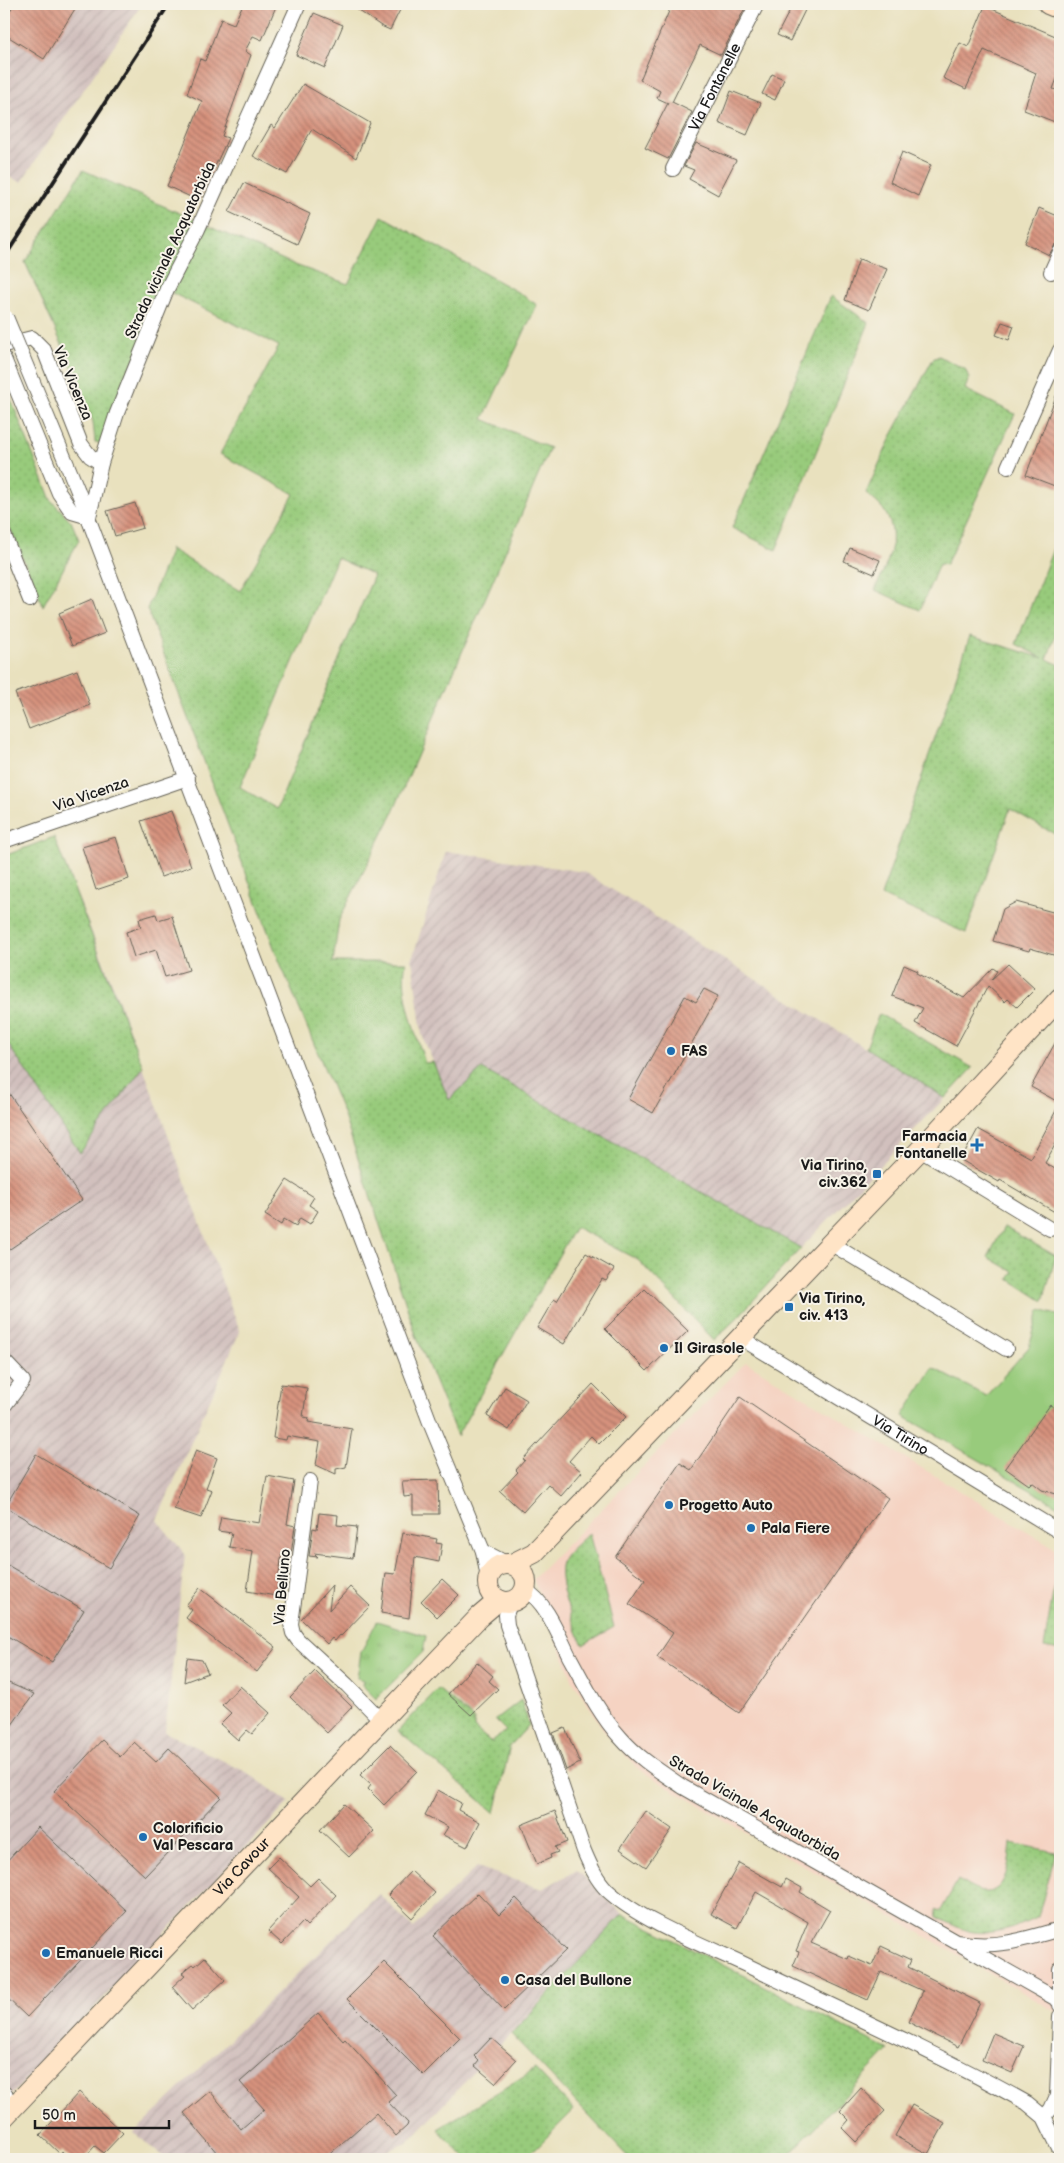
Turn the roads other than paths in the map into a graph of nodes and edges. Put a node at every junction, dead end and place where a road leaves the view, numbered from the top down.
1 (299, 4) edge
2 (757, 4) edge
3 (1048, 4) edge
4 (1060, 9) edge
5 (673, 169) dead end
6 (1060, 252) edge
7 (1051, 272) dead end
8 (4, 311) edge
9 (4, 345) edge
10 (1060, 350) edge
11 (4, 359) edge
12 (101, 463) junction
13 (1008, 468) dead end
14 (89, 517) junction
15 (4, 535) edge
16 (30, 600) dead end
17 (188, 778) junction
18 (4, 841) edge
19 (1060, 998) edge
20 (920, 1150) junction
21 (1050, 1229) dead end
22 (830, 1243) junction
23 (741, 1336) junction
24 (1006, 1349) dead end
25 (4, 1361) edge
26 (4, 1406) edge
27 (310, 1481) dead end
28 (1060, 1532) edge
29 (483, 1551) junction
30 (507, 1582) junction
31 (380, 1720) junction
32 (1060, 1929) edge
33 (956, 1942) junction
34 (1060, 1969) edge
35 (1060, 2003) edge
36 (1060, 2016) edge
37 (7, 2106) edge
38 (1044, 2118) junction
39 (1060, 2150) edge

1 - 12 street, Strada vicinale Acquatorbida
2 - 5 street, Via Fontanelle
3 - 4 street
6 - 7 street
8 - 14 street, bridge
9 - 12 street, Via Vicenza
10 - 13 street
11 - 14 street
12 - 14 street, Strada vicinale Acquatorbida
14 - 17 street
15 - 16 street
17 - 18 street, Via Vicenza
17 - 29 street
19 - 20 street
20 - 21 street
20 - 22 street
22 - 23 street
22 - 24 street
23 - 28 street, Via Tirino
23 - 30 street
25 - 26 street
27 - 31 street, Via Belluno
29 - 30 street
29 - 30 street
30 - 31 street, Via Cavour
30 - 33 street, Strada Vicinale Acquatorbida
30 - 38 street
31 - 37 street, Via Cavour
32 - 33 street, Strada Vicinale Acquatorbida
33 - 35 street, Strada Vicinale Acquatorbida
34 - 35 street
36 - 38 street
38 - 39 street

